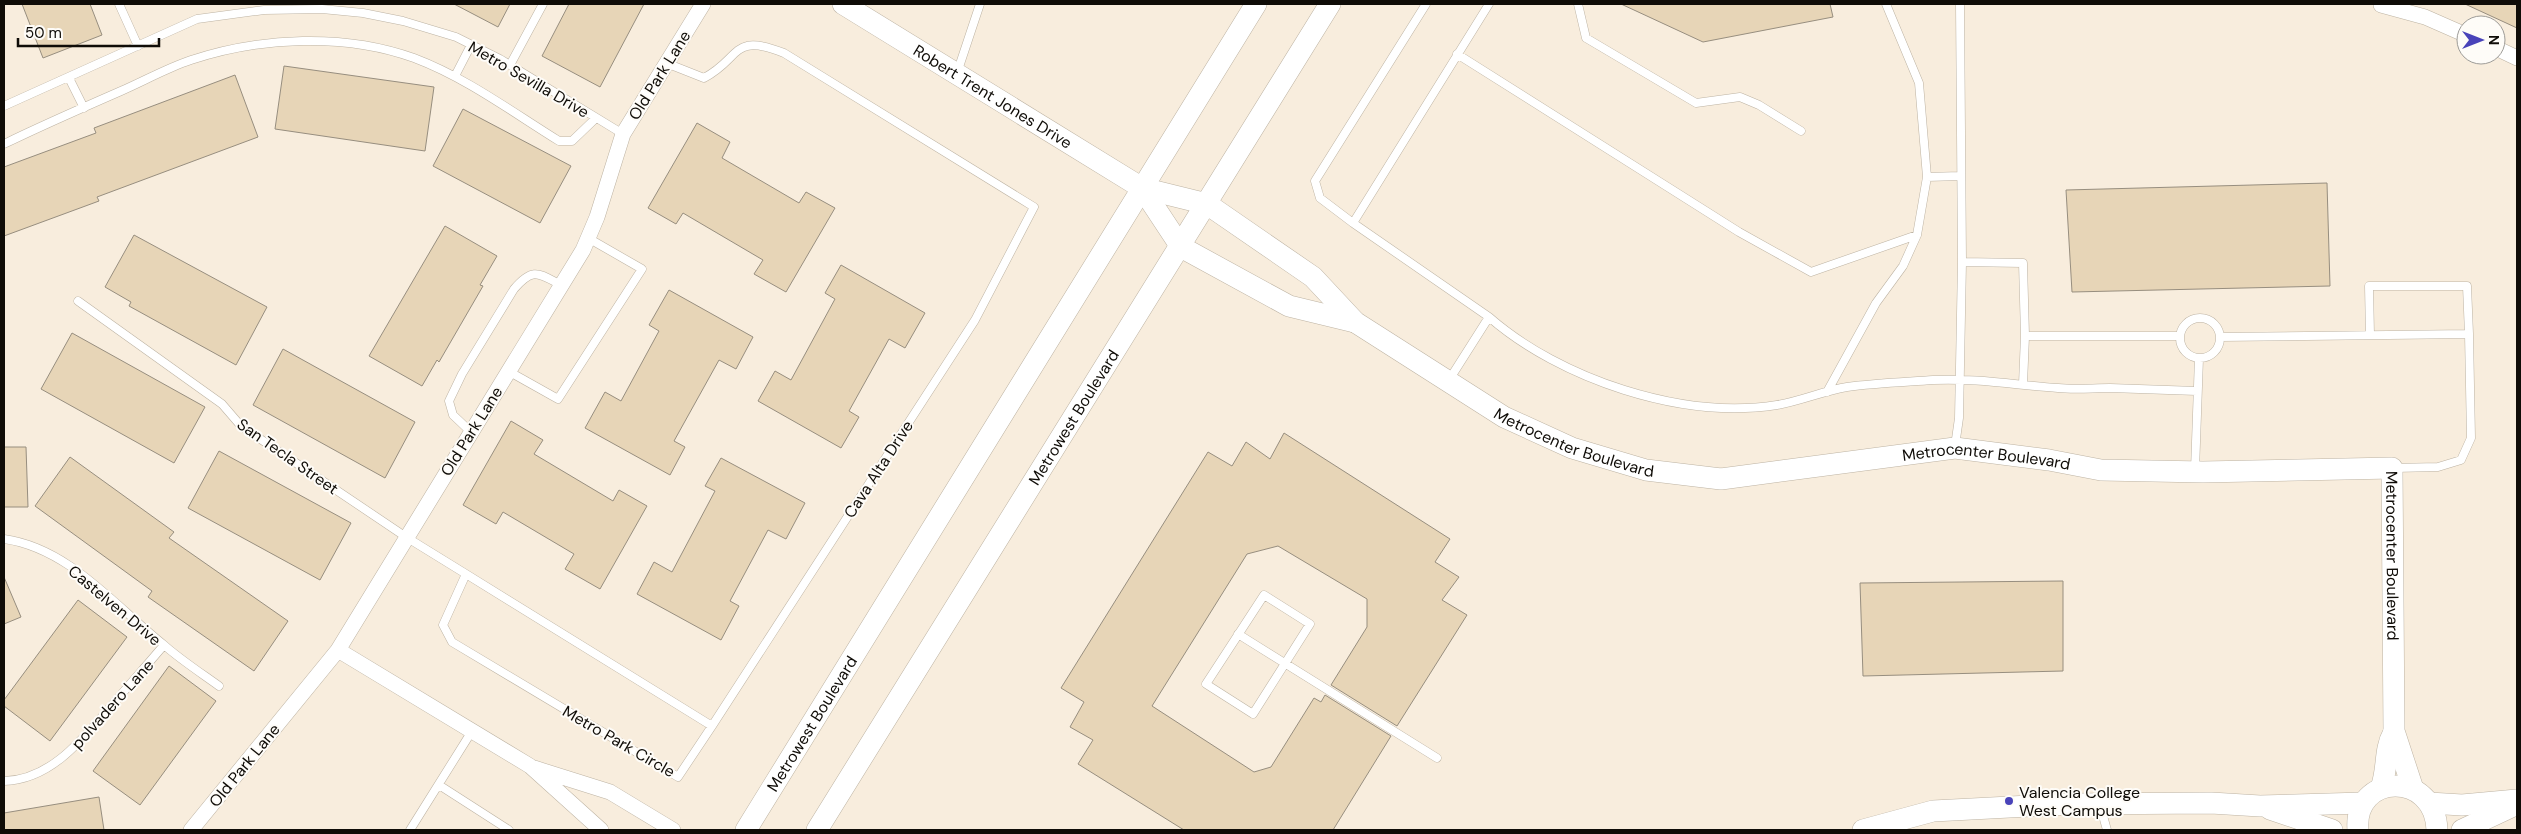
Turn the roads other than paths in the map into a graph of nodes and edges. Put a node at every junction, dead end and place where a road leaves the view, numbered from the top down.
1 (119, 4) edge
2 (543, 4) edge
3 (703, 4) edge
4 (844, 4) edge
5 (980, 4) edge
6 (1256, 4) edge
7 (1330, 4) edge
8 (1426, 4) edge
9 (1489, 4) edge
10 (1578, 4) edge
11 (1886, 4) edge
12 (1960, 4) edge
13 (2381, 4) edge
14 (322, 7) edge
15 (2456, 31) edge
16 (471, 45) junction
17 (138, 46) junction
18 (1457, 54) junction
19 (666, 63) junction
20 (510, 65) junction
21 (956, 75) junction
22 (455, 76) junction
23 (70, 78) junction
24 (4, 106) edge
25 (84, 108) junction
26 (596, 118) junction
27 (1801, 131) dead end
28 (623, 134) junction
29 (4, 144) edge
30 (1960, 176) junction
31 (1927, 177) junction
32 (1142, 188) junction
33 (1207, 204) junction
34 (1353, 223) junction
35 (1916, 235) junction
36 (588, 238) junction
37 (1181, 247) junction
38 (1962, 262) junction
39 (561, 285) junction
40 (78, 301) dead end
41 (1489, 317) junction
42 (1355, 322) junction
43 (2468, 334) junction
44 (2370, 335) junction
45 (2024, 336) junction
46 (2180, 336) junction
47 (2220, 338) junction
48 (2199, 358) junction
49 (508, 372) junction
50 (1960, 380) junction
51 (1448, 382) junction
52 (2023, 384) junction
53 (2197, 391) junction
54 (1827, 392) junction
55 (471, 432) junction
56 (1955, 448) junction
57 (2392, 468) junction
58 (2195, 472) junction
59 (406, 537) junction
60 (4, 539) edge
61 (466, 574) junction
62 (1238, 634) junction
63 (164, 645) junction
64 (338, 650) junction
65 (1285, 664) junction
66 (219, 686) dead end
67 (712, 726) junction
68 (472, 731) junction
69 (2394, 731) junction
70 (1437, 758) dead end
71 (530, 766) junction
72 (4, 781) edge
73 (439, 785) junction
74 (2381, 788) junction
75 (2413, 788) junction
76 (2517, 800) edge
77 (2363, 803) junction
78 (2429, 803) junction
79 (2100, 804) junction
80 (2517, 805) edge
81 (2260, 806) junction
82 (191, 830) edge
83 (410, 830) edge
84 (509, 830) edge
85 (601, 830) edge
86 (673, 830) edge
87 (746, 830) edge
88 (817, 830) edge
89 (1863, 830) edge
90 (2108, 830) edge
91 (2332, 830) edge
92 (2358, 830) edge
93 (2437, 830) edge
94 (2462, 830) edge

1 - 17 lane
2 - 20 lane
3 - 19 street, Old Park Lane
4 - 21 street, Robert Trent Jones Drive
5 - 21 lane
6 - 32 street, Metrowest Boulevard
7 - 33 street, Metrowest Boulevard
8 - 34 lane
9 - 18 lane
10 - 27 lane
11 - 31 lane
12 - 30 lane
13 - 15 street
14 - 16 lane, Metro Sevilla Drive
14 - 17 lane, Metro Sevilla Drive
16 - 20 lane, Metro Sevilla Drive
16 - 22 lane
17 - 23 lane, Metro Sevilla Drive
18 - 34 lane
18 - 35 lane
19 - 28 street, Old Park Lane
19 - 67 lane, Cava Alta Drive
20 - 26 lane, Metro Sevilla Drive
21 - 32 street, Robert Trent Jones Drive
22 - 25 lane
22 - 26 lane
23 - 24 lane, Metro Sevilla Drive
23 - 25 lane
25 - 29 lane
26 - 28 lane, Metro Sevilla Drive
28 - 36 street, Old Park Lane
30 - 31 lane
30 - 38 lane
31 - 35 lane
32 - 33 street, Robert Trent Jones Drive
32 - 37 street, Robert Trent Jones Drive
32 - 87 street, Metrowest Boulevard
33 - 37 street, Metrowest Boulevard
33 - 42 street, Metrocenter Boulevard
34 - 41 lane
35 - 54 lane
36 - 39 street, Old Park Lane
36 - 49 lane
37 - 42 street, Metrocenter Boulevard
37 - 88 street, Metrowest Boulevard
38 - 45 lane
38 - 50 lane
39 - 49 street, Old Park Lane
39 - 55 lane
40 - 59 lane, San Tecla Street
41 - 51 lane
41 - 54 lane
42 - 51 street, Metrocenter Boulevard
43 - 44 lane
43 - 44 lane
43 - 57 lane
44 - 47 lane
45 - 46 lane
45 - 52 lane
46 - 47 lane
46 - 48 lane
47 - 48 lane
48 - 53 lane
49 - 55 street, Old Park Lane
50 - 52 lane
50 - 54 lane
50 - 56 lane
51 - 56 street, Metrocenter Boulevard
52 - 53 lane
53 - 58 lane
55 - 59 street, Old Park Lane
56 - 58 street, Metrocenter Boulevard
57 - 58 street, Metrocenter Boulevard
57 - 69 street, Metrocenter Boulevard
59 - 61 lane
59 - 64 street, Old Park Lane
60 - 63 lane, Castelven Drive
61 - 67 lane
61 - 67 lane, Metro Park Circle
62 - 65 lane
62 - 65 lane
62 - 65 lane
63 - 66 lane, Castelven Drive
63 - 72 lane, polvadero Lane
64 - 68 street
64 - 82 street, Old Park Lane
65 - 70 lane
68 - 71 street
68 - 73 lane
69 - 74 street, Metrocenter Boulevard
69 - 75 street, Metrocenter Boulevard
71 - 85 street
71 - 86 street
73 - 83 lane
73 - 84 lane
74 - 75 street
74 - 77 street
75 - 78 street
76 - 78 street
77 - 81 street
77 - 92 street
78 - 93 street
79 - 81 street
79 - 89 street
79 - 90 lane
80 - 94 street
81 - 91 street

